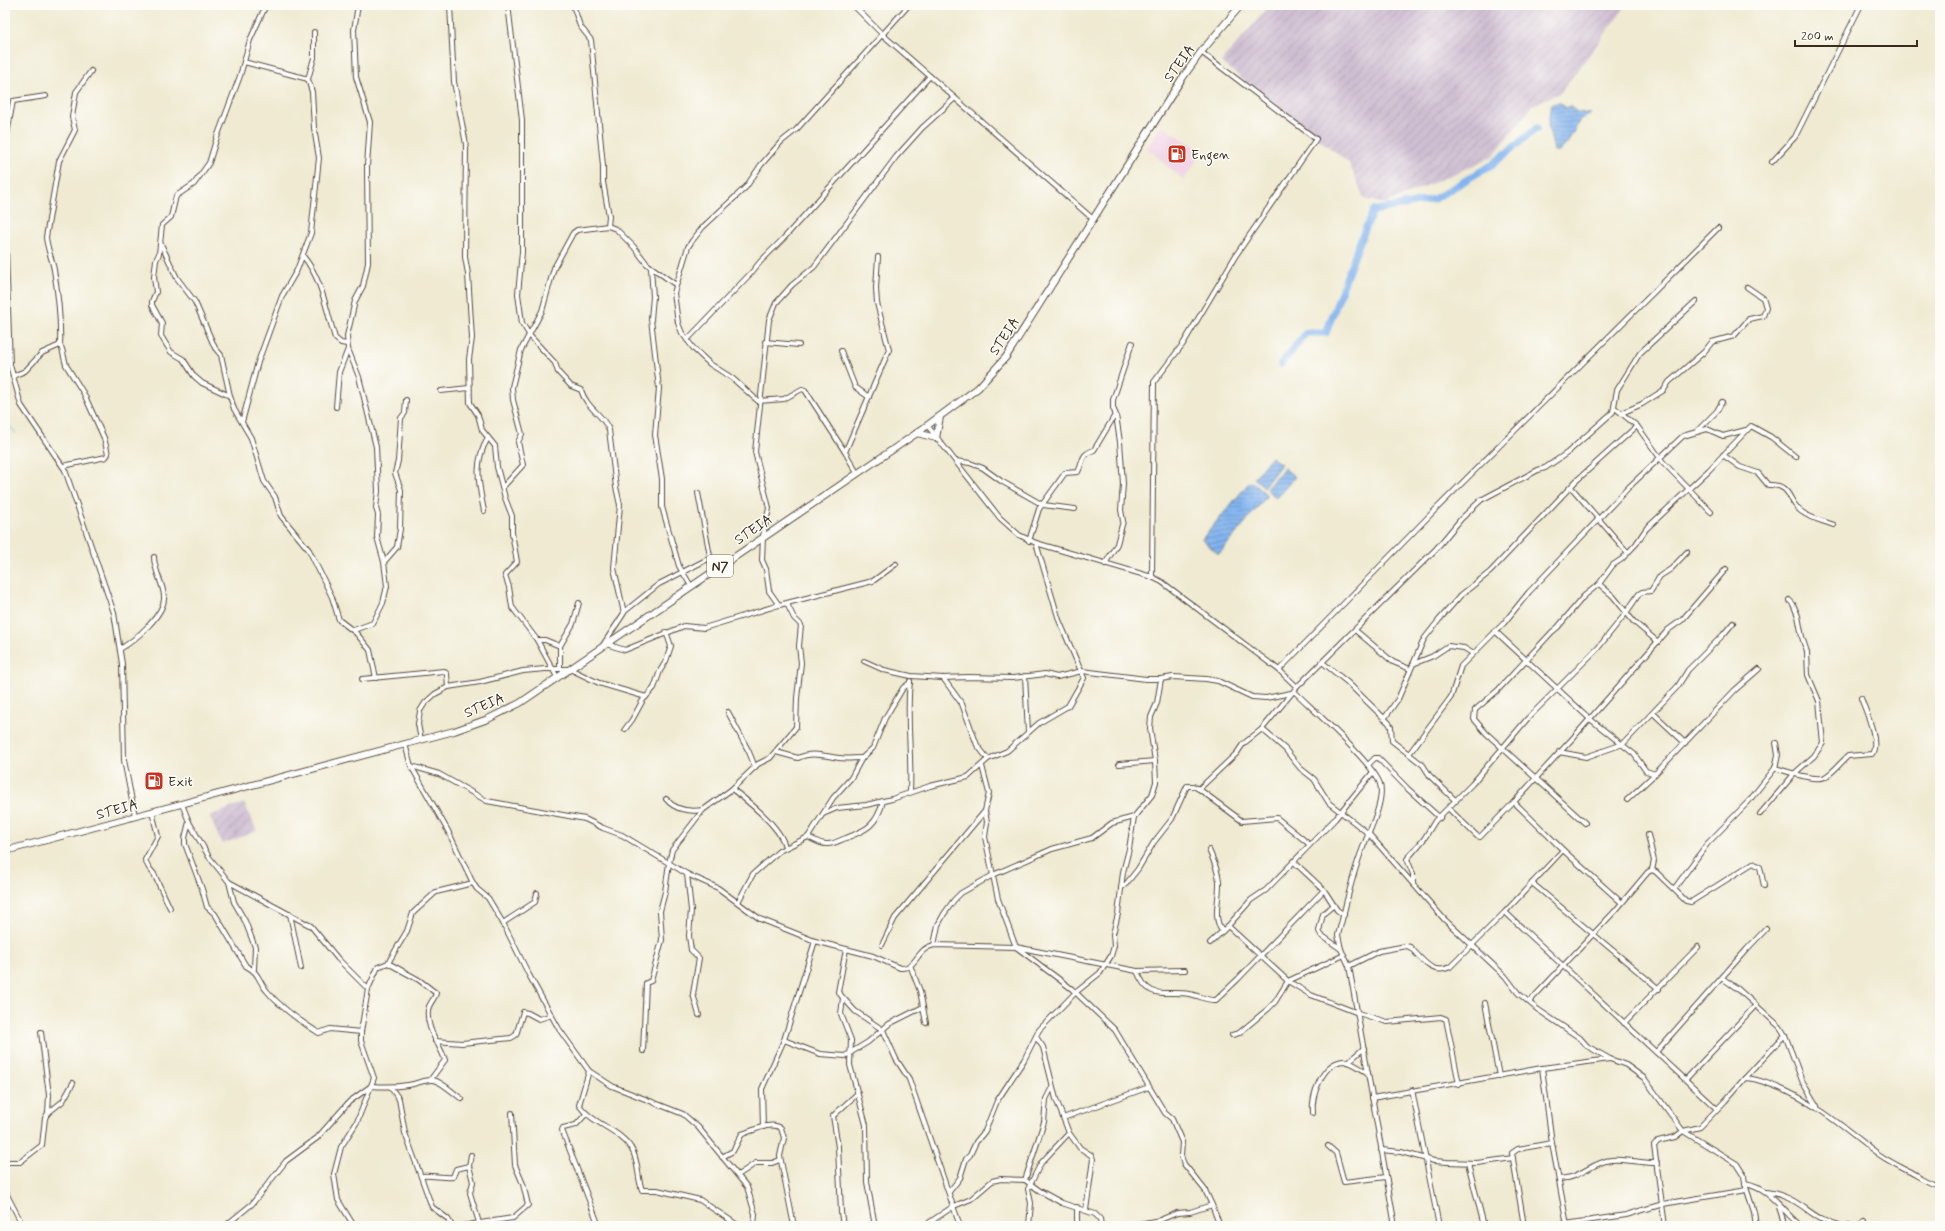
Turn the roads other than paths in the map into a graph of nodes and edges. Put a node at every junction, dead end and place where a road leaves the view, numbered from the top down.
1 (266, 5) edge
2 (358, 5) edge
3 (450, 5) edge
4 (508, 5) edge
5 (573, 5) edge
6 (853, 5) edge
7 (909, 5) edge
8 (1241, 5) edge
9 (1861, 5) edge
10 (314, 32) dead end
11 (883, 35) junction
12 (1201, 52) junction
13 (244, 62) junction
14 (91, 71) dead end
15 (930, 76) junction
16 (308, 79) junction
17 (46, 96) dead end
18 (955, 98) junction
19 (5, 145) edge
20 (1772, 162) dead end
21 (1093, 219) junction
22 (5, 223) edge
23 (608, 226) junction
24 (1718, 228) dead end
25 (160, 244) junction
26 (303, 256) junction
27 (878, 257) dead end
28 (651, 268) junction
29 (676, 285) junction
30 (1747, 287) dead end
31 (1696, 301) dead end
32 (530, 336) junction
33 (687, 340) junction
34 (765, 342) junction
35 (1132, 343) dead end
36 (347, 344) junction
37 (60, 345) junction
38 (799, 345) dead end
39 (348, 349) junction
40 (841, 351) dead end
41 (13, 376) junction
42 (469, 388) junction
43 (441, 391) dead end
44 (230, 396) junction
45 (869, 397) junction
46 (406, 400) dead end
47 (761, 401) junction
48 (1722, 402) dead end
49 (336, 407) dead end
50 (1615, 408) junction
51 (1622, 413) junction
52 (1116, 415) junction
53 (940, 417) junction
54 (242, 422) junction
55 (927, 425) junction
56 (1637, 426) junction
57 (1746, 430) junction
58 (1697, 431) junction
59 (917, 433) junction
60 (488, 438) junction
61 (936, 438) junction
62 (845, 452) junction
63 (1723, 455) junction
64 (1660, 457) junction
65 (1796, 457) dead end
66 (956, 462) junction
67 (64, 466) junction
68 (857, 473) junction
69 (503, 487) junction
70 (1571, 487) junction
71 (1688, 489) junction
72 (698, 493) dead end
73 (1042, 505) junction
74 (1075, 509) dead end
75 (484, 511) dead end
76 (1711, 512) dead end
77 (1599, 519) junction
78 (1834, 525) dead end
79 (763, 536) junction
80 (1029, 540) junction
81 (1036, 543) junction
82 (1687, 552) dead end
83 (1628, 553) junction
84 (154, 557) dead end
85 (710, 558) junction
86 (384, 562) junction
87 (896, 564) dead end
88 (1105, 564) junction
89 (716, 569) junction
90 (1726, 569) dead end
91 (683, 573) junction
92 (1152, 577) junction
93 (1599, 584) junction
94 (691, 586) junction
95 (1789, 600) dead end
96 (579, 603) dead end
97 (787, 604) junction
98 (779, 605) junction
99 (624, 612) junction
100 (1626, 614) junction
101 (1733, 623) dead end
102 (354, 630) junction
103 (1355, 630) junction
104 (1495, 631) junction
105 (666, 632) junction
106 (537, 640) junction
107 (1658, 642) junction
108 (604, 645) junction
109 (560, 646) junction
110 (120, 649) junction
111 (1472, 653) junction
112 (1526, 660) junction
113 (864, 661) dead end
114 (1322, 662) junction
115 (1413, 664) junction
116 (551, 668) junction
117 (560, 668) junction
118 (570, 668) junction
119 (1410, 669) junction
120 (1759, 669) dead end
121 (1279, 670) junction
122 (1082, 671) junction
123 (911, 676) junction
124 (1025, 676) junction
125 (557, 677) junction
126 (376, 678) junction
127 (942, 678) junction
128 (362, 679) dead end
129 (1161, 679) junction
130 (910, 683) junction
131 (448, 687) junction
132 (1557, 689) junction
133 (1294, 690) junction
134 (646, 697) junction
135 (1861, 698) dead end
136 (728, 712) dead end
137 (1653, 713) junction
138 (1384, 719) junction
139 (1590, 719) junction
140 (624, 729) dead end
141 (1262, 729) junction
142 (1028, 732) junction
143 (421, 740) junction
144 (1685, 743) junction
145 (1776, 743) dead end
146 (405, 744) junction
147 (1623, 744) junction
148 (1504, 747) junction
149 (776, 752) junction
150 (1560, 752) junction
151 (1409, 754) junction
152 (862, 758) junction
153 (988, 759) junction
154 (1155, 761) junction
155 (1119, 764) dead end
156 (1368, 765) junction
157 (411, 766) junction
158 (755, 766) junction
159 (982, 766) junction
160 (1775, 768) junction
161 (1373, 772) junction
162 (1795, 773) junction
163 (1654, 774) junction
164 (1536, 777) junction
165 (1199, 789) junction
166 (732, 790) junction
167 (910, 792) junction
168 (666, 799) dead end
169 (1456, 800) junction
170 (1627, 800) dead end
171 (883, 801) junction
172 (1514, 802) junction
173 (182, 804) junction
174 (1449, 809) junction
175 (703, 810) junction
176 (1340, 811) junction
177 (152, 812) junction
178 (985, 812) junction
179 (823, 814) junction
180 (1760, 814) dead end
181 (135, 816) junction
182 (1134, 817) junction
183 (1440, 818) junction
184 (189, 822) junction
185 (1585, 824) dead end
186 (1369, 834) junction
187 (1648, 835) dead end
188 (808, 837) junction
189 (1309, 844) junction
190 (786, 847) junction
191 (1209, 850) dead end
192 (1563, 850) junction
193 (5, 852) edge
194 (1293, 861) junction
195 (669, 863) junction
196 (1652, 870) junction
197 (687, 874) junction
198 (993, 874) junction
199 (230, 882) junction
200 (1413, 882) junction
201 (473, 883) junction
202 (1532, 883) junction
203 (1764, 886) dead end
204 (1121, 888) junction
205 (1674, 889) junction
206 (1324, 890) junction
207 (537, 893) dead end
208 (738, 902) junction
209 (1622, 903) junction
210 (1334, 905) junction
211 (170, 908) dead end
212 (1505, 912) junction
213 (290, 914) junction
214 (1344, 915) junction
215 (503, 923) junction
216 (1228, 926) junction
217 (1766, 929) dead end
218 (1222, 931) junction
219 (1592, 934) junction
220 (815, 941) junction
221 (1210, 943) dead end
222 (882, 945) dead end
223 (934, 945) junction
224 (1471, 946) junction
225 (1016, 947) junction
226 (1698, 947) dead end
227 (846, 949) junction
228 (1341, 949) junction
229 (1344, 955) junction
230 (1261, 956) junction
231 (388, 963) junction
232 (910, 965) junction
233 (1105, 965) junction
234 (1349, 966) junction
235 (1562, 967) junction
236 (301, 968) dead end
237 (254, 969) junction
238 (1185, 970) dead end
239 (1137, 971) junction
240 (1722, 978) junction
241 (1288, 982) junction
242 (368, 988) junction
243 (1658, 989) junction
244 (1075, 993) junction
245 (843, 998) junction
246 (1529, 1002) junction
247 (1485, 1003) dead end
248 (1756, 1005) junction
249 (923, 1007) junction
250 (1358, 1013) junction
251 (552, 1015) junction
252 (699, 1015) dead end
253 (926, 1022) dead end
254 (1624, 1023) junction
255 (883, 1030) junction
256 (41, 1032) dead end
257 (361, 1032) junction
258 (1232, 1035) dead end
259 (1786, 1035) junction
260 (1036, 1037) junction
261 (784, 1040) junction
262 (435, 1041) junction
263 (1364, 1048) junction
264 (643, 1051) dead end
265 (1656, 1052) junction
266 (850, 1053) junction
267 (1610, 1059) junction
268 (1348, 1062) junction
269 (1542, 1068) junction
270 (589, 1071) junction
271 (1368, 1072) junction
272 (1499, 1076) junction
273 (1745, 1078) junction
274 (1686, 1079) junction
275 (431, 1080) junction
276 (73, 1083) dead end
277 (1459, 1084) junction
278 (371, 1086) junction
279 (1052, 1087) junction
280 (391, 1088) junction
281 (1149, 1088) junction
282 (1412, 1090) junction
283 (858, 1094) junction
284 (1372, 1098) junction
285 (462, 1099) dead end
286 (1817, 1107) junction
287 (1717, 1109) junction
288 (48, 1113) junction
289 (512, 1113) dead end
290 (586, 1114) junction
291 (1313, 1114) dead end
292 (1063, 1118) junction
293 (764, 1127) junction
294 (1683, 1131) junction
295 (1069, 1133) junction
296 (1552, 1143) junction
297 (1328, 1146) dead end
298 (1381, 1150) junction
299 (471, 1155) dead end
300 (722, 1157) junction
301 (1426, 1158) junction
302 (1513, 1158) junction
303 (780, 1160) junction
304 (5, 1162) edge
305 (1468, 1163) junction
306 (1657, 1163) junction
307 (469, 1166) junction
308 (738, 1175) junction
309 (422, 1176) junction
310 (1386, 1177) junction
311 (1559, 1179) junction
312 (1025, 1180) junction
313 (1031, 1184) junction
314 (1745, 1184) junction
315 (1940, 1186) edge
316 (1746, 1190) junction
317 (5, 1191) edge
318 (949, 1192) junction
319 (1766, 1192) junction
320 (1212, 1204) junction
321 (1663, 1204) junction
322 (954, 1206) junction
323 (1779, 1206) junction
324 (1077, 1207) junction
325 (1086, 1210) junction
326 (1865, 1222) dead end
327 (480, 1224) edge
328 (1567, 1225) edge
329 (23, 1226) edge
330 (225, 1226) edge
331 (354, 1226) edge
332 (452, 1226) edge
333 (461, 1226) edge
334 (599, 1226) edge
335 (739, 1226) edge
336 (754, 1226) edge
337 (794, 1226) edge
338 (843, 1226) edge
339 (875, 1226) edge
340 (924, 1226) edge
341 (960, 1226) edge
342 (1029, 1226) edge
343 (1077, 1226) edge
344 (1101, 1226) edge
345 (1128, 1226) edge
346 (1220, 1226) edge
347 (1395, 1226) edge
348 (1439, 1226) edge
349 (1484, 1226) edge
350 (1524, 1226) edge
351 (1552, 1226) edge
352 (1665, 1226) edge
353 (1756, 1226) edge
354 (1785, 1226) edge
355 (1802, 1226) edge
356 (1839, 1226) edge
357 (1849, 1226) edge

1 - 13 street
2 - 36 street
3 - 42 street
4 - 32 street
5 - 23 street
6 - 11 street
7 - 11 street
8 - 12 main road, STEIA / N7
9 - 20 street
10 - 16 street
11 - 15 street
11 - 29 street
12 - 21 main road, STEIA / N7
12 - 92 street
13 - 16 street
13 - 25 street
14 - 37 street
15 - 18 street
15 - 33 street
16 - 26 street
17 - 19 street
18 - 21 street
18 - 34 street
21 - 53 main road, STEIA / N7
22 - 41 street
23 - 28 street
23 - 32 street
24 - 121 street
25 - 44 street
25 - 44 street
26 - 36 street
26 - 54 street
27 - 45 street
28 - 29 street
28 - 91 street
29 - 33 street
30 - 51 street
31 - 50 street
32 - 69 street
32 - 99 street
33 - 47 street
34 - 38 street
34 - 47 street
35 - 52 street
36 - 39 street
37 - 41 street
37 - 67 street
39 - 49 street
39 - 86 street
40 - 45 street
41 - 67 street
42 - 43 street
42 - 60 street
44 - 54 street
45 - 62 street
46 - 86 street
47 - 62 street
47 - 79 street
48 - 58 street
50 - 51 street
50 - 103 street
51 - 56 street
52 - 73 street
52 - 88 street
53 - 55 main road, STEIA / N7
53 - 61 main road
54 - 102 street
55 - 59 main road, STEIA / N7
55 - 61 street
56 - 64 street
56 - 70 street
57 - 58 street
57 - 63 street
57 - 65 street
58 - 64 street
59 - 61 main road
59 - 68 main road, STEIA / N7
60 - 69 street
60 - 75 street
61 - 66 street
62 - 68 street
63 - 71 street
63 - 78 street
64 - 71 street
64 - 77 street
66 - 73 street
66 - 80 street
67 - 110 street
68 - 79 main road, STEIA / N7
69 - 106 street
70 - 77 street
70 - 115 street
71 - 76 street
71 - 83 street
72 - 85 street
73 - 74 street
73 - 80 street
77 - 83 street
77 - 104 street
79 - 89 main road, STEIA / N7
79 - 98 street
80 - 81 street
81 - 88 street
81 - 122 street
82 - 100 street
83 - 93 street
84 - 110 street
85 - 89 street
85 - 91 street
86 - 102 street
87 - 97 street
88 - 92 street
89 - 94 main road, STEIA / N7
90 - 107 street
91 - 94 street
91 - 99 street
92 - 121 street
93 - 100 street
93 - 112 street
94 - 108 main road, STEIA / N7
95 - 162 street
96 - 109 street
97 - 98 street
97 - 149 street
98 - 105 street
99 - 108 street
100 - 107 street
100 - 132 street
101 - 137 street
102 - 126 street
103 - 114 street
103 - 119 street
104 - 111 street
104 - 112 street
105 - 108 street
105 - 134 street
106 - 109 street
106 - 116 street
107 - 139 street
108 - 118 main road, STEIA / N7
109 - 117 street
110 - 181 street
111 - 115 street
111 - 151 street
112 - 132 street
112 - 148 street
113 - 123 street
114 - 133 street
114 - 138 street
115 - 119 street
116 - 117 street
116 - 125 street
116 - 131 street
117 - 118 street
118 - 125 main road, STEIA / N7
118 - 134 street
119 - 138 street
120 - 144 street
121 - 133 street
122 - 124 street
122 - 129 street
122 - 142 street
123 - 127 street
123 - 130 street
124 - 127 street
124 - 142 street
125 - 143 main road, STEIA / N7
126 - 128 street
126 - 131 street
127 - 153 street
129 - 133 street
129 - 154 street
130 - 152 street
130 - 167 street
131 - 143 street
132 - 139 street
132 - 148 street
133 - 141 street
133 - 156 street
134 - 140 street
135 - 162 street
136 - 158 street
137 - 144 street
137 - 147 street
138 - 151 street
139 - 147 street
139 - 150 street
141 - 165 street
141 - 176 street
142 - 153 street
143 - 146 main road, STEIA / N7
144 - 163 street
145 - 160 street
146 - 157 street
146 - 173 main road, STEIA / N7
147 - 150 street
147 - 163 street
148 - 164 street
148 - 169 street
149 - 152 street
149 - 158 street
150 - 164 street
151 - 169 street
152 - 179 street
153 - 159 street
154 - 155 street
154 - 182 street
156 - 161 street
156 - 183 street
157 - 195 street
157 - 201 street
158 - 166 street
159 - 167 street
159 - 178 street
160 - 162 street
160 - 205 street
161 - 176 street
161 - 186 street
162 - 180 street
163 - 170 street
164 - 172 street
164 - 185 street
165 - 189 street
165 - 204 street
166 - 175 street
166 - 190 street
167 - 171 street
168 - 175 street
169 - 174 street
171 - 179 street
171 - 188 street
172 - 174 street
172 - 192 street
173 - 177 main road, STEIA / N7
173 - 184 street
174 - 183 street
175 - 195 street
176 - 186 street
176 - 189 street
177 - 181 main road, STEIA / N7
177 - 211 street
178 - 198 street
178 - 222 street
179 - 188 street
181 - 193 main road, STEIA / N7
182 - 198 street
182 - 204 street
183 - 200 street
184 - 199 street
184 - 237 street
186 - 200 street
186 - 214 street
187 - 196 street
188 - 190 street
189 - 194 street
190 - 208 street
191 - 218 street
192 - 202 street
192 - 209 street
194 - 206 street
194 - 216 street
195 - 197 street
195 - 264 street
196 - 205 street
196 - 209 street
197 - 208 street
197 - 252 street
198 - 223 street
198 - 225 street
199 - 213 street
199 - 237 street
200 - 224 street
201 - 215 street
201 - 231 street
202 - 212 street
202 - 219 street
203 - 205 street
204 - 233 street
206 - 210 street
206 - 230 street
207 - 215 street
208 - 220 street
209 - 219 street
210 - 214 street
210 - 228 street
212 - 224 street
212 - 235 street
213 - 236 street
213 - 242 street
214 - 228 street
215 - 251 street
216 - 218 street
216 - 230 street
217 - 240 street
218 - 221 street
219 - 235 street
219 - 243 street
220 - 227 street
220 - 261 street
223 - 225 street
223 - 232 street
224 - 234 street
224 - 246 street
225 - 233 street
225 - 244 street
226 - 243 street
227 - 232 street
227 - 245 street
228 - 229 street
229 - 234 street
229 - 241 street
230 - 239 street
230 - 241 street
231 - 242 street
231 - 262 street
232 - 249 street
233 - 239 street
233 - 244 street
234 - 250 street
235 - 246 street
235 - 254 street
237 - 257 street
238 - 239 street
240 - 248 street
240 - 265 street
241 - 250 street
241 - 258 street
242 - 257 street
243 - 254 street
244 - 260 street
244 - 281 street
245 - 255 street
245 - 266 street
246 - 267 street
247 - 272 street
248 - 259 street
248 - 274 street
249 - 253 street
249 - 255 street
250 - 263 street
250 - 277 street
251 - 262 street
251 - 270 street
254 - 265 street
255 - 266 street
255 - 318 street
256 - 288 street
257 - 278 street
259 - 273 street
259 - 286 street
260 - 279 street
260 - 318 street
261 - 266 street
261 - 293 street
262 - 275 street
263 - 268 street
263 - 271 street
265 - 274 street
266 - 283 street
267 - 269 street
267 - 294 street
268 - 271 street
268 - 291 street
269 - 272 street
269 - 296 street
270 - 290 street
270 - 300 street
271 - 284 street
272 - 277 street
273 - 286 street
273 - 287 street
274 - 287 street
275 - 280 street
275 - 285 street
276 - 288 street
277 - 282 street
278 - 280 street
278 - 330 street
278 - 331 street
279 - 292 street
279 - 312 street
280 - 309 street
281 - 292 street
281 - 320 street
282 - 284 street
282 - 301 street
283 - 338 street
283 - 339 street
284 - 298 street
286 - 315 street
287 - 294 street
288 - 304 street
289 - 327 street
290 - 334 street
290 - 335 street
292 - 295 street
293 - 300 street
293 - 303 street
294 - 306 street
294 - 314 street
295 - 313 street
295 - 325 street
296 - 302 street
296 - 311 street
297 - 310 street
298 - 301 street
298 - 310 street
299 - 307 street
300 - 308 street
301 - 305 street
301 - 348 street
302 - 305 street
302 - 350 street
303 - 308 street
303 - 337 street
305 - 349 street
306 - 311 street
306 - 321 street
307 - 309 street
307 - 327 street
308 - 336 street
309 - 332 street
310 - 347 street
311 - 328 street
312 - 313 street
312 - 322 street
313 - 324 street
313 - 342 street
314 - 316 street
314 - 319 street
316 - 321 street
316 - 353 street
317 - 329 street
318 - 322 street
319 - 323 street
319 - 356 street
320 - 345 street
320 - 346 street
321 - 328 street
321 - 352 street
322 - 340 street
322 - 341 street
323 - 354 street
323 - 355 street
324 - 325 street
324 - 343 street
325 - 344 street
326 - 357 street
327 - 333 street
328 - 351 street

